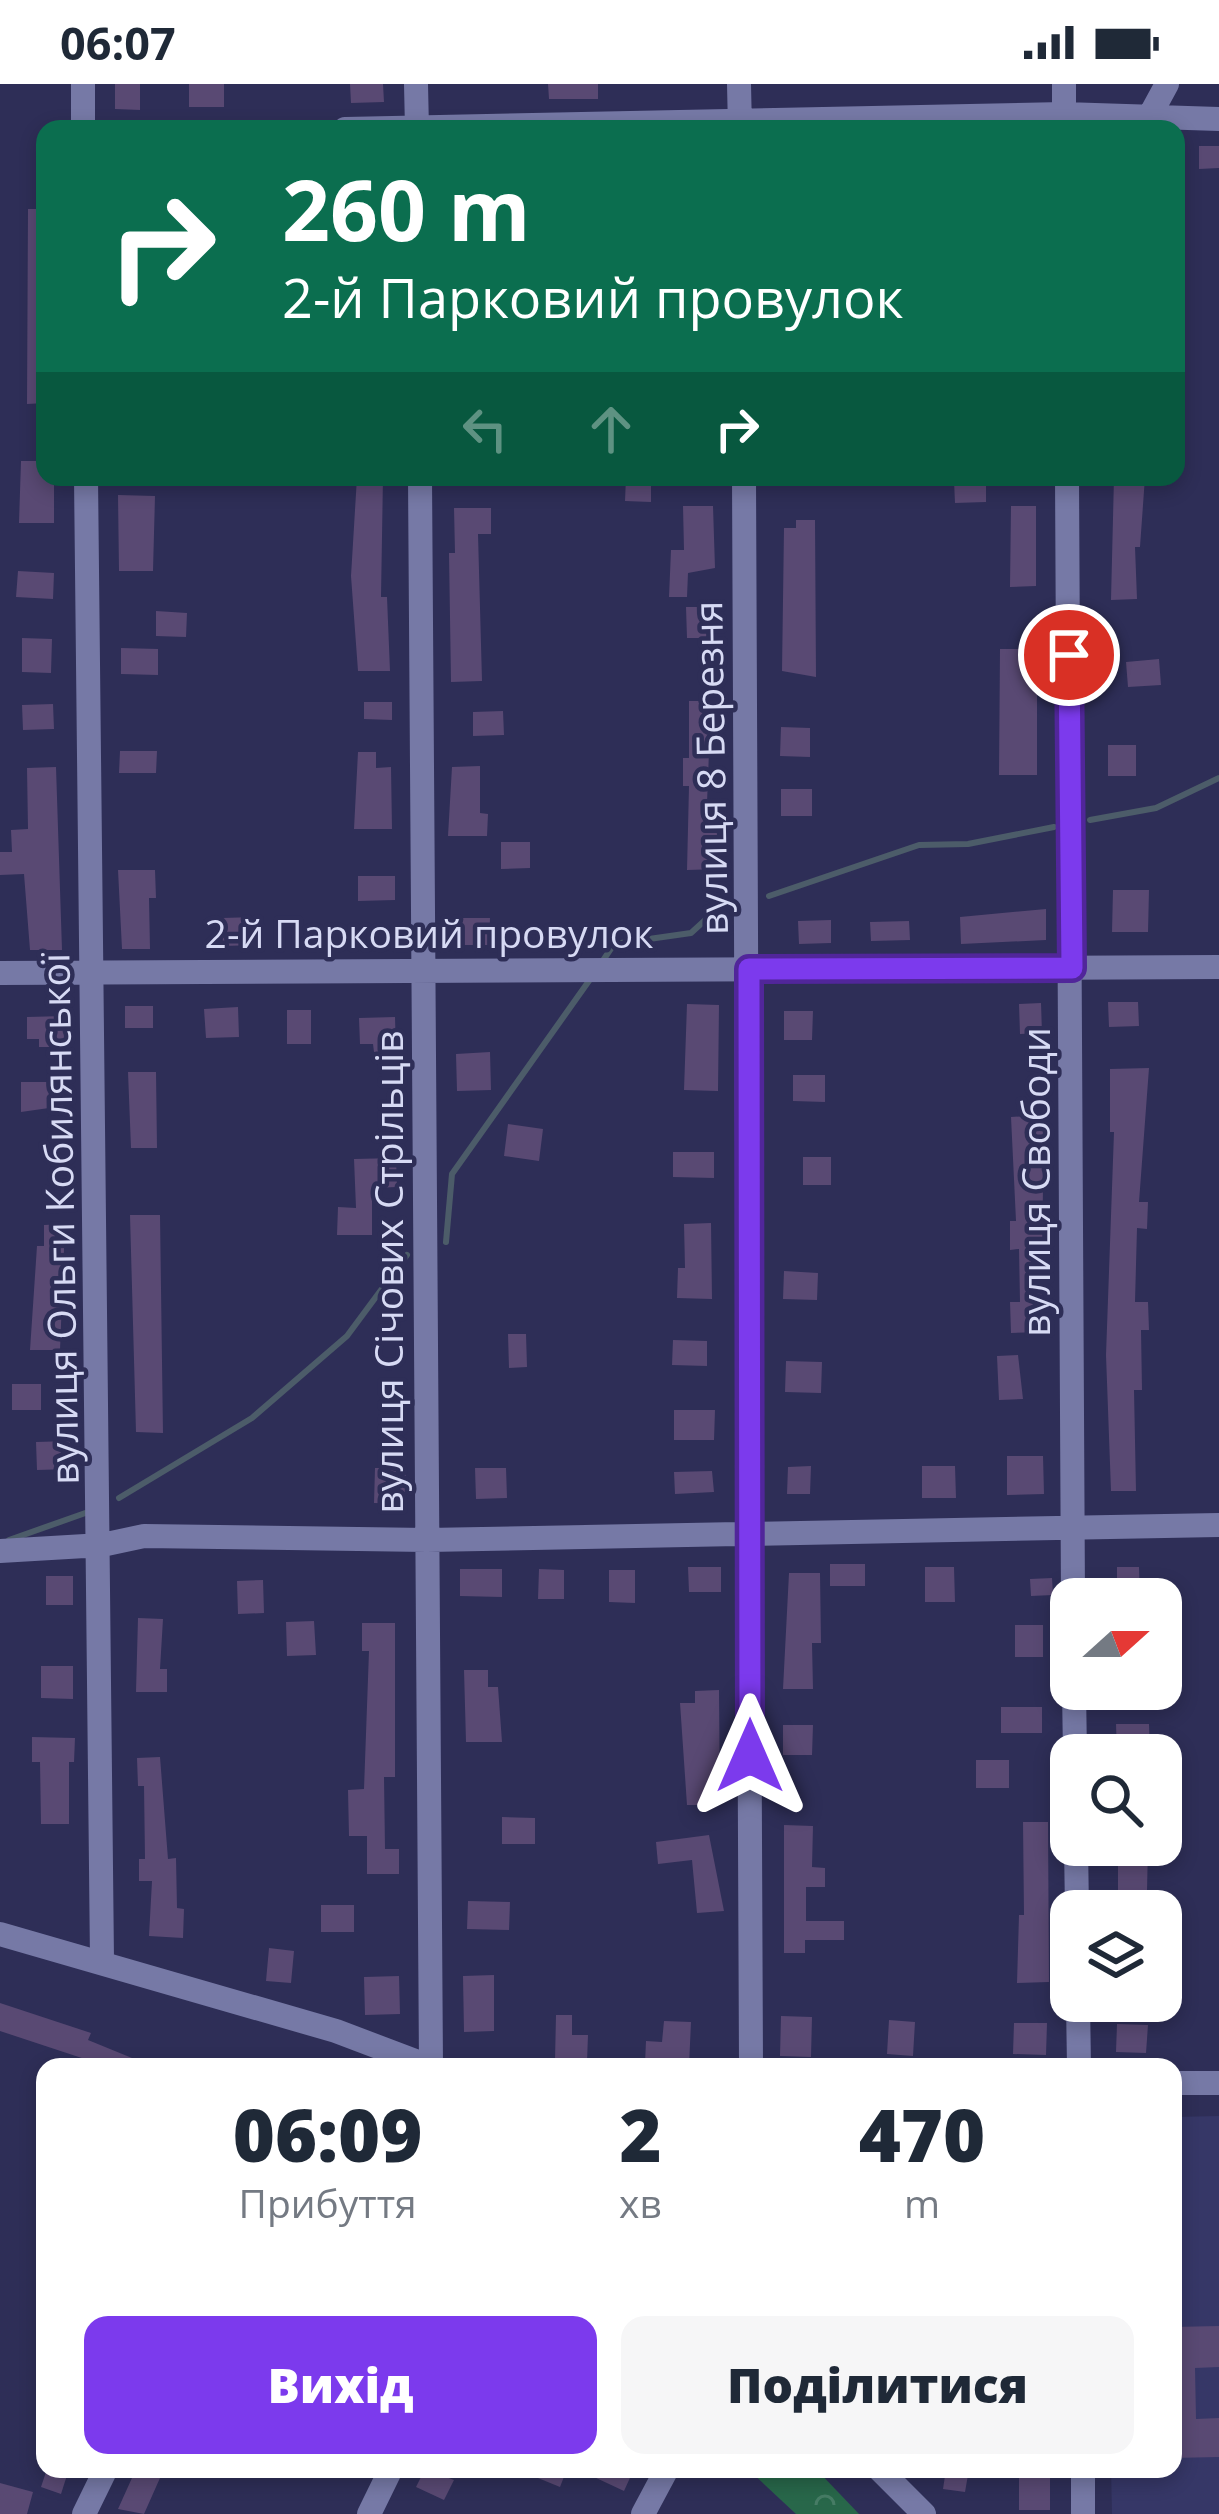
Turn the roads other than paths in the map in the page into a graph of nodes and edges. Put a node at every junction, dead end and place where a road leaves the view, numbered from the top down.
1 (83, 84) edge
2 (416, 84) edge
3 (739, 84) edge
4 (1064, 84) edge
5 (1167, 84) edge
6 (1148, 118) junction
7 (1219, 119) edge
8 (83, 120) edge
9 (417, 120) edge
10 (740, 120) edge
11 (1064, 120) edge
12 (1092, 120) edge
13 (86, 486) edge
14 (420, 486) edge
15 (744, 486) edge
16 (1067, 486) edge
17 (1219, 967) edge
18 (1072, 968) junction
19 (749, 969) junction
20 (92, 970) junction
21 (423, 971) junction
22 (0, 973) edge
23 (1219, 1525) edge
24 (1072, 1527) junction
25 (750, 1535) junction
26 (427, 1540) junction
27 (102, 1545) junction
28 (0, 1552) edge
29 (1073, 1578) edge
30 (0, 1934) edge
31 (102, 1960) junction
32 (1078, 2022) edge
33 (407, 2058) edge
34 (431, 2058) edge
35 (752, 2058) edge
36 (1079, 2058) edge
37 (1182, 2083) edge
38 (1219, 2083) edge
39 (101, 2478) edge
40 (387, 2478) edge
41 (662, 2478) edge
42 (889, 2478) edge
43 (1083, 2478) edge
44 (83, 2514) edge
45 (369, 2514) edge
46 (643, 2514) edge
47 (924, 2514) edge
48 (1083, 2514) edge

1 - 8 street
2 - 9 street
3 - 10 street
4 - 11 street
5 - 6 street
6 - 7 street
6 - 12 street
13 - 20 street, вулиця Ольги Кобилянської
14 - 21 street, вулиця Січових Стрільців
15 - 19 street, вулиця 8 Березня
16 - 18 street, вулиця Свободи
17 - 18 street, 2-й Парковий провулок
18 - 19 street, 2-й Парковий провулок
18 - 24 street, вулиця Свободи
19 - 21 street, 2-й Парковий провулок
19 - 25 street, вулиця 8 Березня
20 - 21 street, 2-й Парковий провулок
20 - 22 street, 2-й Парковий провулок
20 - 27 street, вулиця Ольги Кобилянської
21 - 26 street, вулиця Січових Стрільців
23 - 24 street
24 - 25 street
24 - 29 street, вулиця Свободи
25 - 26 street
25 - 35 street, вулиця 8 Березня
26 - 27 street
26 - 34 street, вулиця Січових Стрільців
27 - 28 street
27 - 31 street, вулиця Ольги Кобилянської
30 - 31 street
31 - 33 street
32 - 36 street
37 - 38 street
39 - 44 street
40 - 45 street
41 - 46 street
42 - 47 street
43 - 48 street

